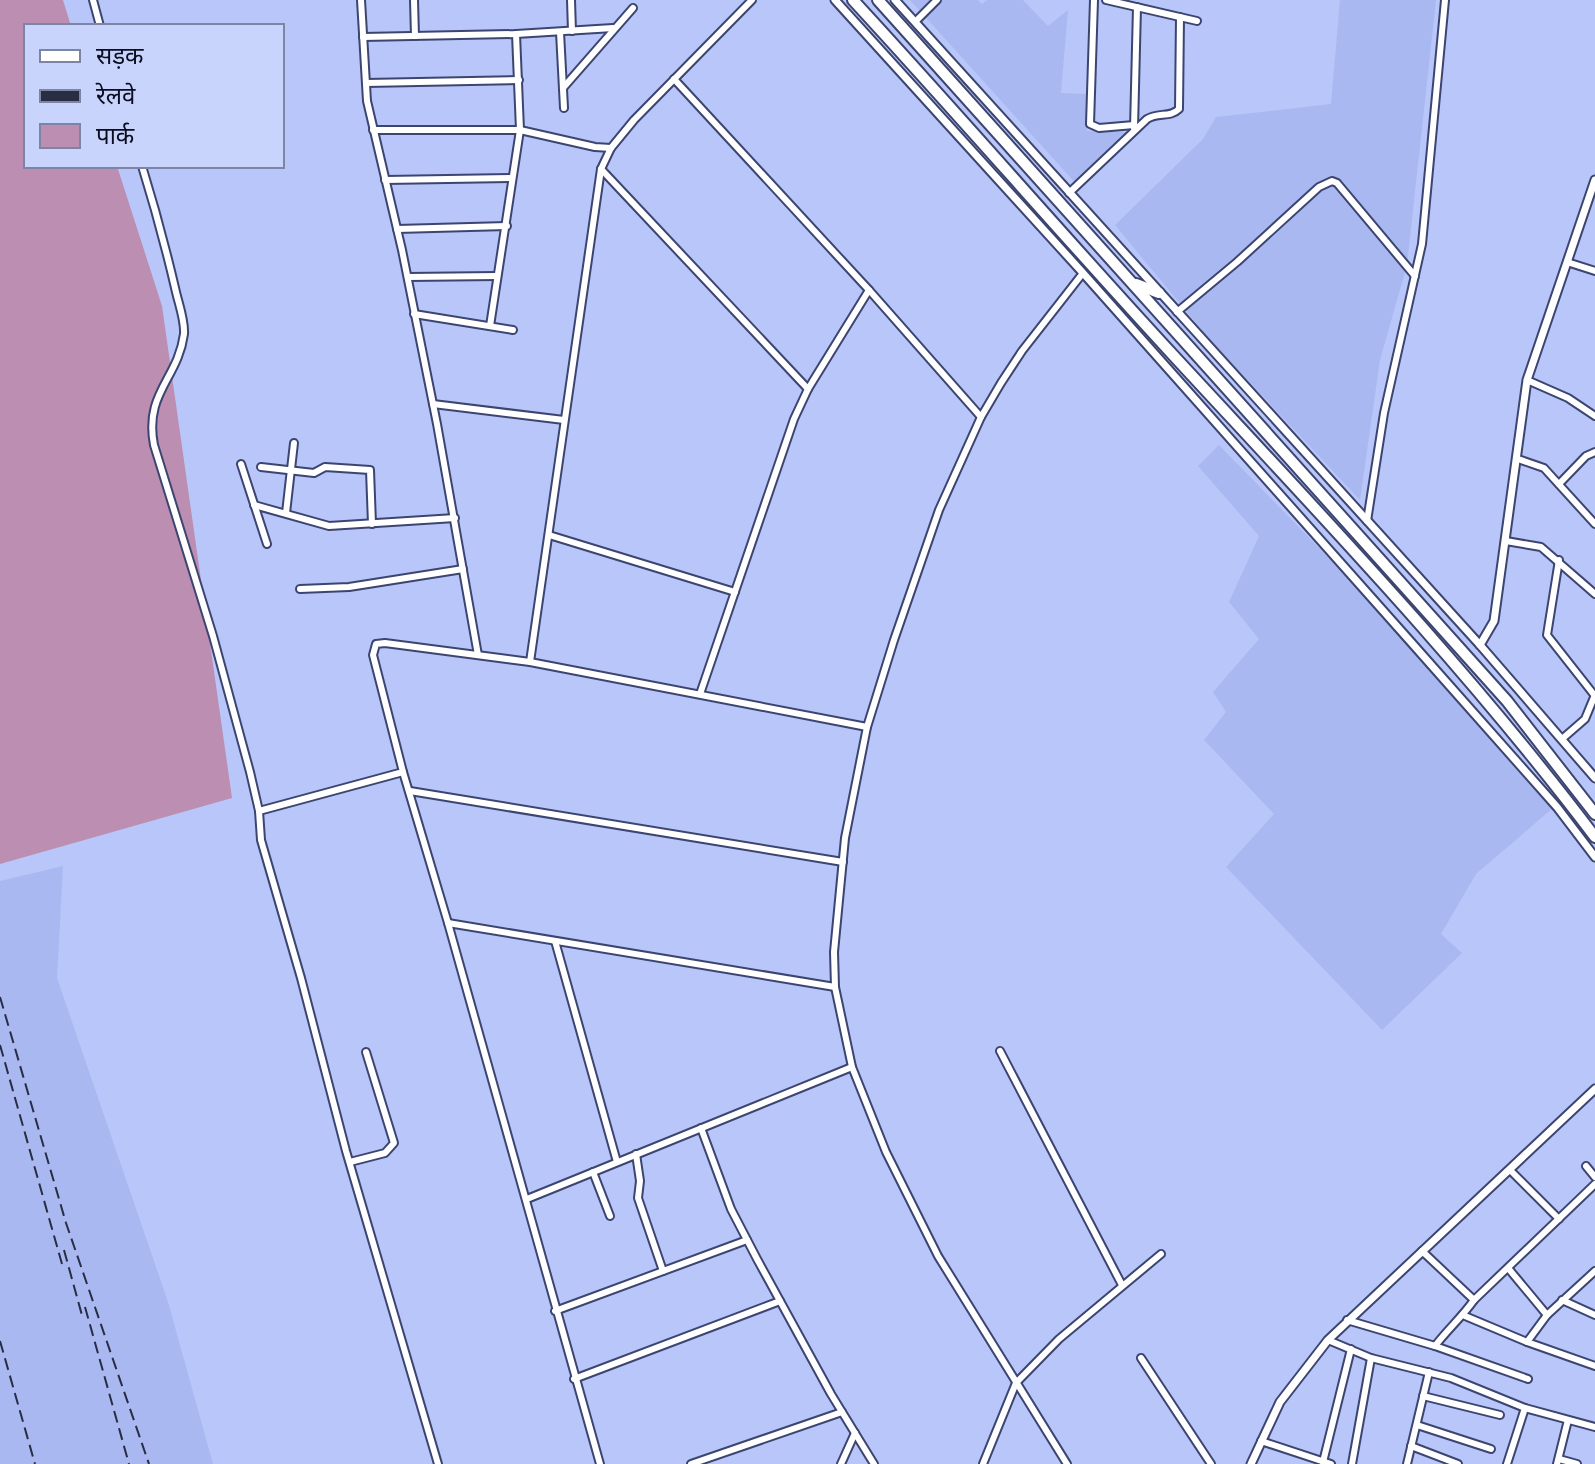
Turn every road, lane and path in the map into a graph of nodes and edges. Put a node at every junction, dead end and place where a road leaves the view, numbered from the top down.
1 (93, 0) edge
2 (361, 0) edge
3 (414, 0) edge
4 (571, 0) edge
5 (752, 0) edge
6 (835, 0) edge
7 (853, 0) edge
8 (878, 0) edge
9 (895, 0) edge
10 (937, 0) edge
11 (1094, 0) edge
12 (1106, 0) edge
13 (1445, 0) edge
14 (1137, 7) junction
15 (633, 8) dead end
16 (1180, 17) junction
17 (1197, 21) dead end
18 (915, 22) junction
19 (99, 24) edge
20 (613, 28) junction
21 (572, 31) junction
22 (560, 32) junction
23 (516, 34) junction
24 (415, 36) junction
25 (363, 37) junction
26 (674, 79) junction
27 (519, 80) junction
28 (366, 83) junction
29 (563, 88) junction
30 (564, 108) dead end
31 (1134, 128) junction
32 (373, 130) junction
33 (520, 130) junction
34 (611, 148) junction
35 (143, 168) edge
36 (601, 169) junction
37 (512, 178) junction
38 (385, 180) junction
39 (1595, 180) edge
40 (1069, 193) junction
41 (507, 226) junction
42 (397, 229) junction
43 (1567, 262) junction
44 (1595, 271) edge
45 (1083, 273) junction
46 (497, 276) junction
47 (1415, 276) junction
48 (408, 277) junction
49 (1134, 284) junction
50 (869, 290) junction
51 (1159, 293) junction
52 (1177, 312) junction
53 (414, 314) junction
54 (490, 326) junction
55 (513, 330) dead end
56 (1527, 380) junction
57 (808, 389) junction
58 (433, 404) junction
59 (1595, 416) edge
60 (981, 417) junction
61 (564, 420) junction
62 (294, 443) dead end
63 (1595, 452) edge
64 (1518, 459) junction
65 (241, 464) dead end
66 (261, 467) dead end
67 (291, 470) junction
68 (1559, 484) junction
69 (254, 505) junction
70 (286, 513) junction
71 (455, 518) junction
72 (1367, 521) junction
73 (372, 524) junction
74 (1595, 524) edge
75 (549, 535) junction
76 (1506, 541) junction
77 (267, 544) dead end
78 (1559, 560) junction
79 (463, 569) junction
80 (300, 589) dead end
81 (735, 592) junction
82 (1595, 594) edge
83 (1480, 645) junction
84 (478, 655) junction
85 (530, 662) junction
86 (700, 694) junction
87 (1595, 695) edge
88 (867, 727) junction
89 (1562, 739) junction
90 (403, 772) junction
91 (1595, 778) edge
92 (410, 791) junction
93 (259, 811) junction
94 (1595, 814) edge
95 (1595, 837) edge
96 (1595, 857) edge
97 (843, 862) junction
98 (448, 923) junction
99 (555, 941) junction
100 (835, 987) junction
101 (1000, 1051) dead end
102 (366, 1052) dead end
103 (852, 1067) junction
104 (1595, 1089) edge
105 (701, 1128) junction
106 (636, 1154) junction
107 (350, 1162) junction
108 (617, 1162) junction
109 (1586, 1166) dead end
110 (1510, 1170) junction
111 (593, 1172) junction
112 (1595, 1177) edge
113 (1595, 1184) edge
114 (527, 1199) junction
115 (610, 1216) dead end
116 (1559, 1219) junction
117 (747, 1240) junction
118 (1422, 1251) junction
119 (1161, 1254) dead end
120 (1508, 1268) junction
121 (663, 1271) junction
122 (1595, 1271) edge
123 (1122, 1285) junction
124 (1474, 1300) junction
125 (1562, 1300) junction
126 (780, 1301) junction
127 (555, 1311) junction
128 (1547, 1315) junction
129 (1595, 1315) edge
130 (1465, 1316) junction
131 (1347, 1320) junction
132 (1328, 1340) junction
133 (1527, 1342) junction
134 (1435, 1346) junction
135 (1351, 1349) junction
136 (1141, 1358) dead end
137 (1371, 1358) junction
138 (1595, 1366) edge
139 (1429, 1372) junction
140 (574, 1379) junction
141 (1528, 1379) dead end
142 (1016, 1383) junction
143 (1423, 1396) junction
144 (1525, 1408) junction
145 (842, 1412) junction
146 (1500, 1415) dead end
147 (1568, 1420) junction
148 (1417, 1425) junction
149 (1595, 1427) edge
150 (855, 1433) junction
151 (1261, 1441) junction
152 (1411, 1446) junction
153 (1491, 1449) dead end
154 (1558, 1461) edge
155 (1327, 1463) edge
156 (438, 1464) edge
157 (600, 1464) edge
158 (691, 1464) edge
159 (841, 1464) edge
160 (874, 1464) edge
161 (983, 1464) edge
162 (1067, 1464) edge
163 (1211, 1464) edge
164 (1251, 1464) edge
165 (1352, 1464) edge
166 (1407, 1464) edge
167 (1458, 1464) edge
168 (1507, 1464) edge
169 (1577, 1464) edge

1 - 19 street
2 - 25 street
3 - 24 street
4 - 21 street
5 - 26 street
6 - 45 street
7 - 95 highway
8 - 49 highway
9 - 18 street
10 - 18 street
11 - 31 street
12 - 14 street
13 - 47 street
14 - 16 street
14 - 31 street
15 - 20 street
16 - 17 street
16 - 31 street
18 - 40 street
20 - 21 street
20 - 29 street
21 - 22 street
22 - 23 street
22 - 29 street
23 - 24 street
23 - 27 street
24 - 25 street
25 - 28 street
26 - 34 street
26 - 50 street
27 - 28 street
27 - 33 street
28 - 32 street
29 - 30 street
31 - 40 street
32 - 33 street
32 - 38 street
33 - 34 street
33 - 37 street
34 - 36 street
35 - 93 street
36 - 57 street
36 - 61 street
37 - 38 street
37 - 41 street
38 - 42 street
39 - 43 street
40 - 51 street
41 - 42 street
41 - 46 street
42 - 48 street
43 - 44 street
43 - 56 street
45 - 60 street
45 - 96 street
46 - 48 street
46 - 54 street
47 - 52 street
47 - 72 street
48 - 53 street
49 - 51 highway
49 - 94 highway
50 - 57 street
50 - 60 street
51 - 52 street
52 - 72 street
53 - 54 street
53 - 58 street
54 - 55 street
56 - 59 street
56 - 64 street
57 - 81 street
58 - 61 street
58 - 71 street
60 - 88 street
61 - 75 street
62 - 67 street
63 - 68 street
64 - 68 street
64 - 76 street
65 - 69 street
66 - 67 street
67 - 70 street
67 - 73 street
68 - 74 street
69 - 70 street
69 - 77 street
70 - 73 street
71 - 73 street
71 - 79 street
72 - 83 street
75 - 81 street
75 - 85 street
76 - 78 street
76 - 83 street
78 - 82 street
78 - 87 street
79 - 80 street
79 - 84 street
81 - 86 street
83 - 89 street
84 - 85 street
84 - 90 street
85 - 86 street
86 - 88 street
87 - 89 street
88 - 97 street
89 - 91 street
90 - 92 street
90 - 93 street
92 - 97 street
92 - 98 street
93 - 107 street
97 - 100 street
98 - 99 street
98 - 114 street
99 - 100 street
99 - 108 street
100 - 103 street
101 - 123 street
102 - 107 street
103 - 105 street
103 - 142 street
104 - 110 street
105 - 106 street
105 - 117 street
106 - 108 street
106 - 121 street
107 - 156 street
108 - 111 street
109 - 112 street
110 - 116 street
110 - 118 street
111 - 114 street
111 - 115 street
113 - 116 street
114 - 127 street
116 - 120 street
117 - 121 street
117 - 126 street
118 - 124 street
118 - 131 street
119 - 123 street
120 - 124 street
120 - 128 street
121 - 127 street
122 - 125 street
123 - 142 street
124 - 130 street
125 - 128 street
125 - 129 street
126 - 140 street
126 - 145 street
127 - 140 street
128 - 133 street
130 - 133 street
130 - 134 street
131 - 132 street
131 - 134 street
132 - 135 street
132 - 151 street
133 - 138 street
134 - 141 street
135 - 137 street
135 - 155 street
136 - 163 street
137 - 139 street
137 - 165 street
139 - 143 street
139 - 144 street
140 - 157 street
142 - 161 street
142 - 162 street
143 - 146 street
143 - 148 street
144 - 147 street
144 - 168 street
145 - 150 street
145 - 158 street
147 - 149 street
147 - 154 street
148 - 152 street
148 - 153 street
150 - 159 street
150 - 160 street
151 - 155 street
151 - 164 street
152 - 166 street
152 - 167 street
154 - 169 street

